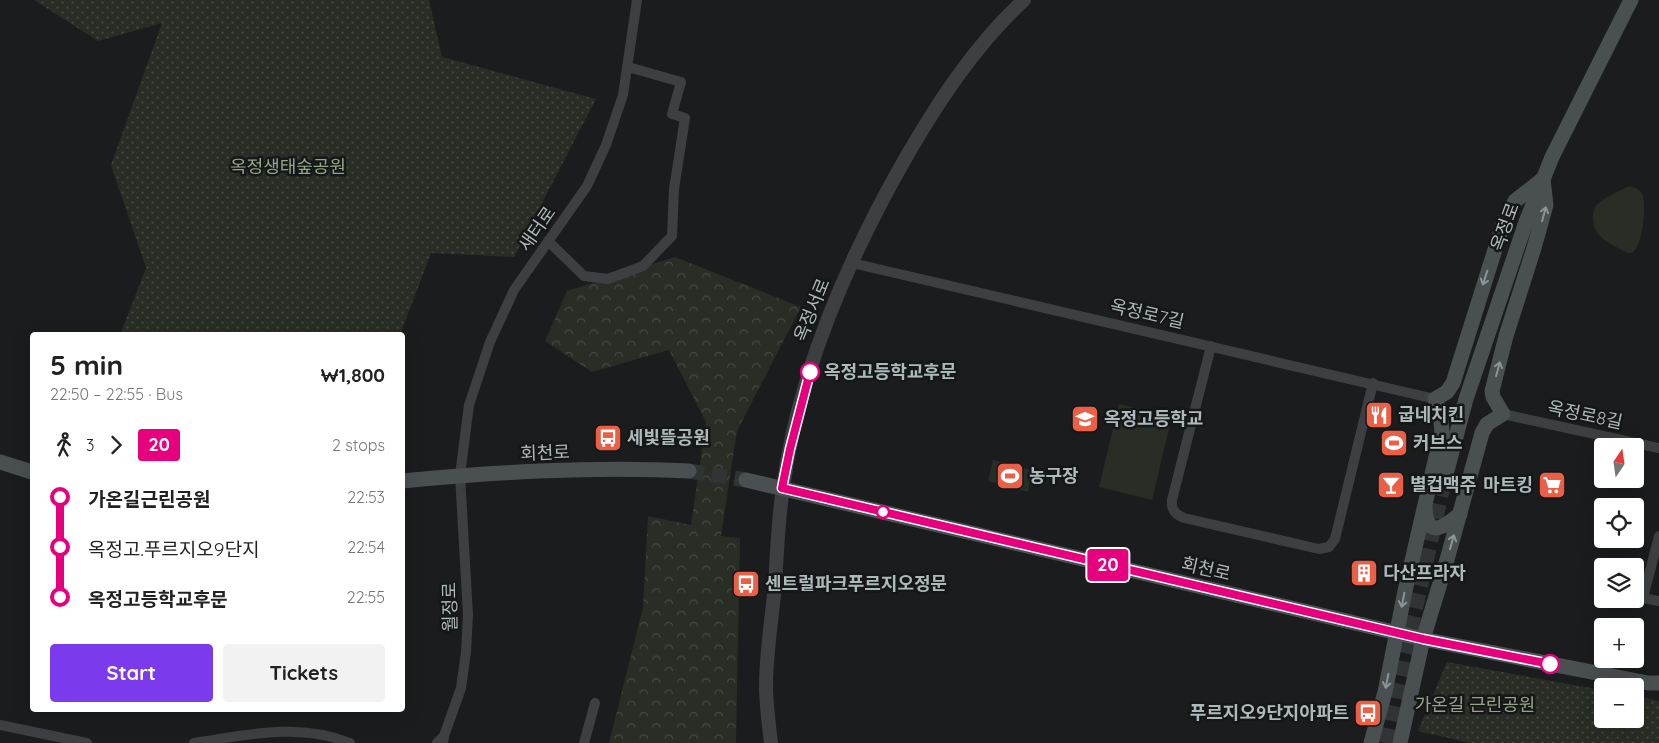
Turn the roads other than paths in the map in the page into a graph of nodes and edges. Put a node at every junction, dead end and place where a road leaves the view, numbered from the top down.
1 (637, 0) edge
2 (1024, 0) edge
3 (1629, 5) edge
4 (628, 67) junction
5 (1543, 179) junction
6 (548, 241) junction
7 (852, 263) junction
8 (1211, 346) junction
9 (1373, 383) junction
10 (1453, 383) junction
11 (1492, 392) junction
12 (1435, 399) junction
13 (1504, 414) junction
14 (1442, 431) junction
15 (1482, 433) junction
16 (1659, 448) edge
17 (0, 462) edge
18 (689, 470) tunnel mouth
19 (30, 471) edge
20 (460, 475) junction
21 (1445, 478) tunnel mouth
22 (746, 480) tunnel mouth
23 (405, 481) edge
24 (782, 488) junction
25 (1424, 506) junction
26 (1460, 513) junction
27 (1659, 536) edge
28 (1659, 601) edge
29 (1396, 633) junction
30 (1423, 639) junction
31 (1659, 683) edge
32 (595, 703) dead end
33 (0, 725) edge
34 (441, 740) edge
35 (87, 743) edge
36 (194, 743) edge
37 (350, 743) edge
38 (584, 743) edge
39 (771, 743) edge
40 (1371, 743) edge
41 (1400, 743) edge

1 - 4 street, 새터로
2 - 7 street, 옥정서로
3 - 5 main road, 옥정로
4 - 6 street, 새터로
4 - 6 street
5 -> 10 main road
11 -> 5 main road
5 - 21 main road, 옥정로
6 - 20 street, 새터로
7 - 8 street, 옥정로7길
7 - 24 street, 옥정서로
8 - 9 street, 옥정로7길
8 - 9 street
9 - 12 street, 옥정로7길
10 - 12 main road
10 - 14 main road
11 - 13 main road
11 - 15 main road
12 - 14 main road
13 - 15 main road
13 - 16 street, 옥정로8길
14 - 25 main road
15 - 26 main road
17 - 19 main road
18 - 20 main road, 회천로
20 - 23 main road, 회천로
20 - 34 street, 월정로
22 - 24 main road, 회천로
24 - 29 main road, 회천로
24 - 39 street, 옥정서로
25 - 26 main road
25 -> 29 main road
30 -> 26 main road
27 - 28 street
29 - 30 main road, 회천로
29 -> 40 main road
30 - 31 main road, 회천로
30 - 41 main road
32 - 38 street
33 - 35 street
36 - 37 street

